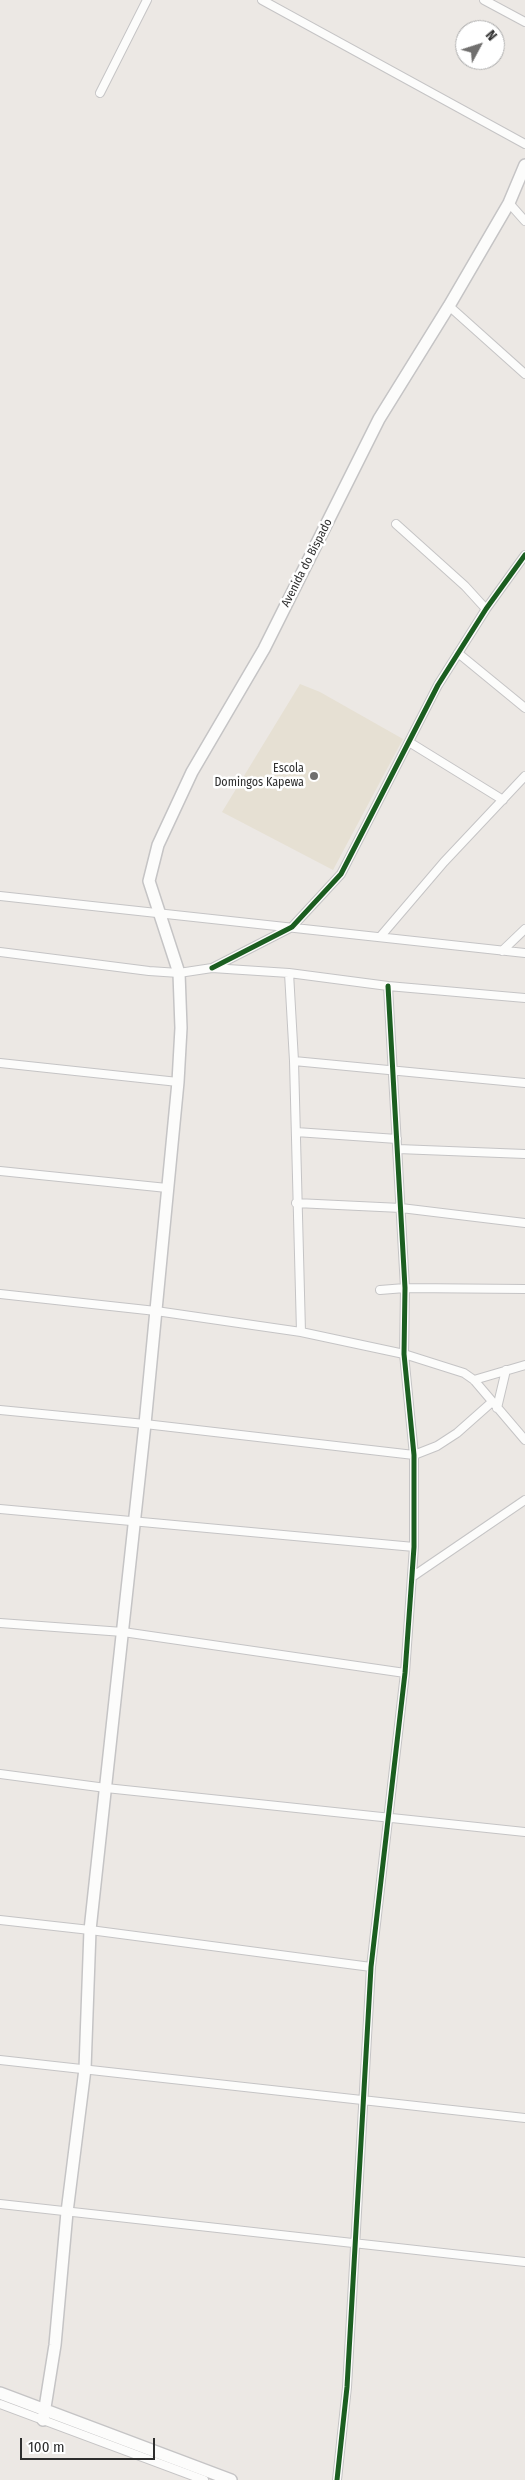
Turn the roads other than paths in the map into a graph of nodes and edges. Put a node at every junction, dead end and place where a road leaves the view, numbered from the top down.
1 (148, 0) edge
2 (262, 0) edge
3 (484, 0) edge
4 (525, 22) edge
5 (100, 93) dead end
6 (525, 144) edge
7 (525, 165) edge
8 (509, 203) junction
9 (525, 221) edge
10 (449, 306) junction
11 (525, 374) edge
12 (396, 524) dead end
13 (525, 555) edge
14 (486, 609) junction
15 (458, 653) junction
16 (525, 708) edge
17 (409, 742) junction
18 (525, 776) edge
19 (503, 800) junction
20 (0, 896) edge
21 (159, 912) junction
22 (292, 927) junction
23 (525, 929) edge
24 (380, 938) junction
25 (502, 950) junction
26 (0, 952) edge
27 (525, 953) edge
28 (212, 968) junction
29 (180, 973) junction
30 (289, 973) junction
31 (388, 986) junction
32 (525, 998) edge
33 (294, 1061) junction
34 (0, 1063) edge
35 (394, 1070) junction
36 (178, 1082) junction
37 (525, 1083) edge
38 (296, 1132) junction
39 (397, 1140) junction
40 (398, 1149) junction
41 (525, 1154) edge
42 (0, 1171) edge
43 (168, 1188) junction
44 (296, 1203) junction
45 (401, 1208) junction
46 (525, 1223) edge
47 (405, 1288) junction
48 (525, 1289) edge
49 (380, 1290) dead end
50 (0, 1294) edge
51 (156, 1311) junction
52 (301, 1332) junction
53 (404, 1354) junction
54 (525, 1365) edge
55 (506, 1370) junction
56 (474, 1380) junction
57 (492, 1402) junction
58 (497, 1408) junction
59 (0, 1410) edge
60 (145, 1424) junction
61 (525, 1440) edge
62 (414, 1455) junction
63 (525, 1500) edge
64 (0, 1509) edge
65 (134, 1523) junction
66 (414, 1547) junction
67 (412, 1577) junction
68 (0, 1623) edge
69 (122, 1632) junction
70 (405, 1673) junction
71 (0, 1774) edge
72 (106, 1788) junction
73 (388, 1819) junction
74 (525, 1832) edge
75 (0, 1920) edge
76 (90, 1930) junction
77 (372, 1967) junction
78 (0, 2060) edge
79 (84, 2069) junction
80 (365, 2101) junction
81 (525, 2118) edge
82 (0, 2204) edge
83 (67, 2212) junction
84 (357, 2242) junction
85 (525, 2262) edge
86 (0, 2393) edge
87 (0, 2404) edge
88 (43, 2415) junction
89 (204, 2480) edge
90 (231, 2480) edge
91 (338, 2480) edge

1 - 5 street
2 - 6 street
3 - 4 street
7 - 8 main road, Avenida do Bispado
8 - 9 street
8 - 10 main road, Avenida do Bispado
10 - 11 street
10 - 21 main road, Avenida do Bispado
12 - 14 street
13 - 14 street
14 - 15 street
15 - 16 street
15 - 17 street
17 - 19 street
17 - 22 street
18 - 19 street
19 - 24 street
20 - 21 street
21 - 22 street
21 - 29 main road, Avenida do Bispado
22 - 24 street
22 - 28 street
23 - 25 street
24 - 25 street
25 - 27 street
26 - 29 street
28 - 29 street
28 - 30 street
29 - 36 main road, Avenida do Bispado
30 - 31 street
30 - 33 street
31 - 32 street
31 - 35 street
33 - 35 street
33 - 38 street
34 - 36 street
35 - 37 street
35 - 39 street
36 - 43 main road, Avenida do Bispado
38 - 39 street
38 - 44 street
39 - 40 street
40 - 41 street
40 - 45 street
42 - 43 street
43 - 51 main road, Avenida do Bispado
44 - 45 street
44 - 52 street
45 - 46 street
45 - 47 street
47 - 48 street
47 - 49 street
47 - 53 street
50 - 51 street
51 - 52 street
51 - 60 main road, Avenida do Bispado
52 - 53 street
53 - 56 street
53 - 62 street
54 - 55 street
55 - 56 street
55 - 58 street
56 - 57 street
57 - 58 street
57 - 62 street
58 - 61 street
59 - 60 street
60 - 62 street
60 - 65 main road, Avenida do Bispado
62 - 66 street
63 - 67 street
64 - 65 street
65 - 66 street
65 - 69 main road, Avenida do Bispado
66 - 67 street
67 - 70 street
68 - 69 street
69 - 70 street
69 - 72 main road, Avenida do Bispado
70 - 73 street
71 - 72 street
72 - 73 street
72 - 76 main road, Avenida do Bispado
73 - 74 street
73 - 77 street
75 - 76 street
76 - 77 street
76 - 79 main road, Avenida do Bispado
77 - 80 street
78 - 79 street
79 - 80 street
79 - 83 main road, Avenida do Bispado
80 - 81 street
80 - 84 street
82 - 83 street
83 - 84 street
83 - 88 main road, Avenida do Bispado
84 - 85 street
84 - 91 street
86 - 88 main road
87 - 88 street
88 - 89 street
88 - 90 main road

